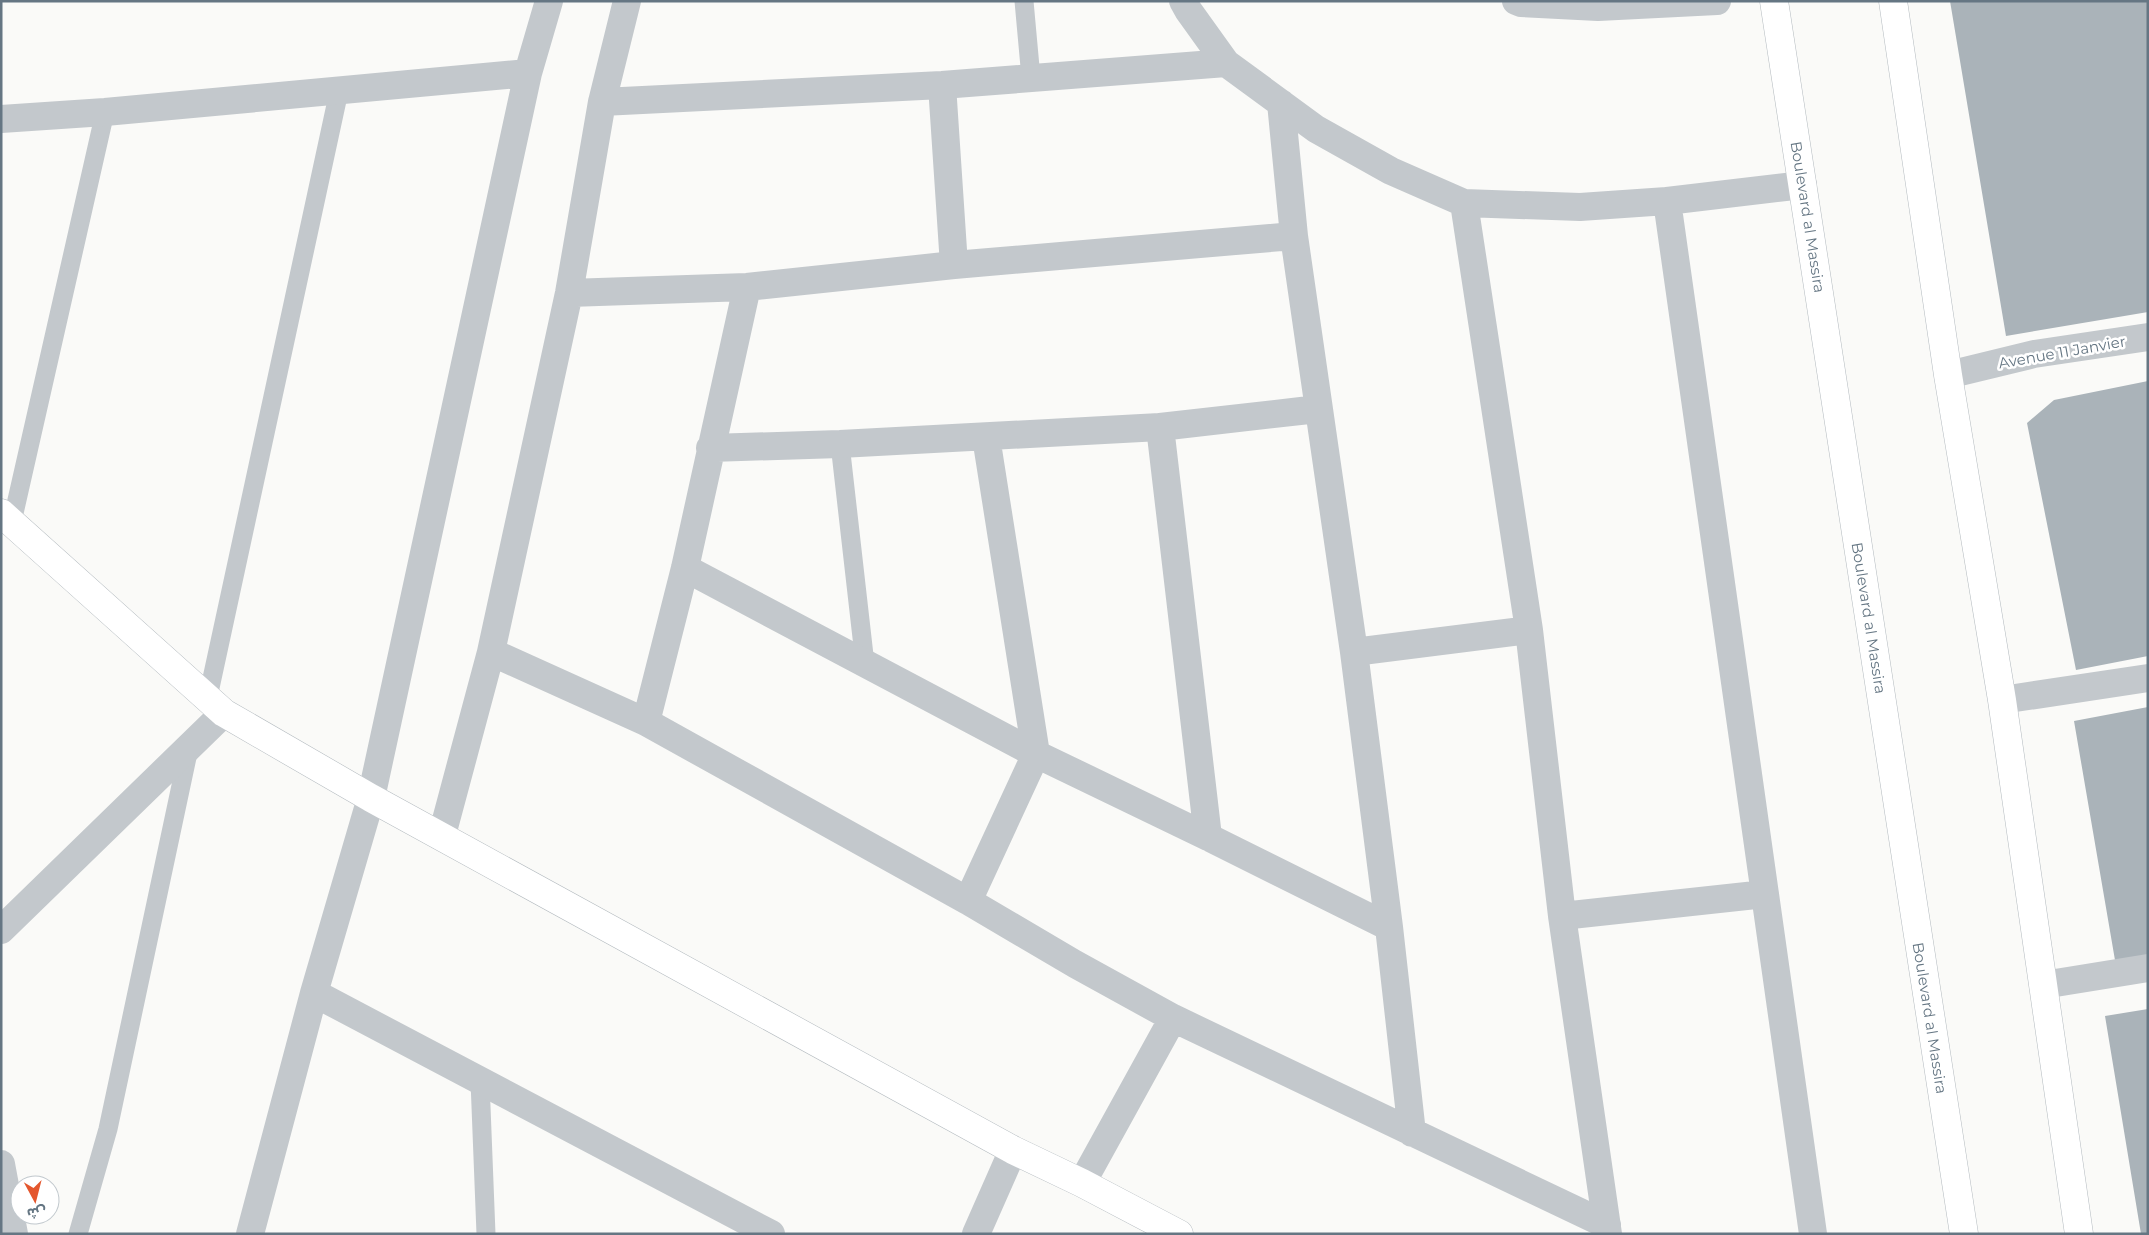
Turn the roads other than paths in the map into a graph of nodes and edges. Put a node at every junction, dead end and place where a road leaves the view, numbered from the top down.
1 (549, 1) edge
2 (626, 1) edge
3 (1024, 1) edge
4 (1183, 1) edge
5 (1516, 1) edge
6 (1717, 1) edge
7 (1774, 1) edge
8 (1893, 1) edge
9 (1226, 63) junction
10 (528, 73) junction
11 (1031, 78) junction
12 (942, 85) junction
13 (338, 91) junction
14 (602, 102) junction
15 (1281, 103) junction
16 (105, 112) junction
17 (1, 119) edge
18 (1803, 185) junction
19 (1667, 201) junction
20 (1464, 203) junction
21 (1294, 236) junction
22 (954, 264) junction
23 (747, 287) junction
24 (568, 293) junction
25 (2148, 337) edge
26 (1948, 375) junction
27 (1318, 409) junction
28 (1160, 427) junction
29 (986, 436) junction
30 (840, 444) junction
31 (710, 448) junction
32 (7, 518) edge
33 (685, 568) junction
34 (1529, 630) junction
35 (491, 652) junction
36 (1354, 652) junction
37 (865, 664) junction
38 (2148, 678) edge
39 (2002, 700) junction
40 (216, 705) junction
41 (646, 722) junction
42 (188, 748) junction
43 (1036, 754) junction
44 (371, 798) junction
45 (442, 835) junction
46 (1208, 837) junction
47 (1766, 894) junction
48 (968, 901) junction
49 (1562, 916) junction
50 (1389, 927) junction
51 (1, 930) edge
52 (2148, 968) edge
53 (2043, 985) junction
54 (314, 993) junction
55 (1172, 1018) junction
56 (480, 1080) junction
57 (1412, 1133) junction
58 (1013, 1150) junction
59 (1, 1164) edge
60 (1082, 1183) junction
61 (1608, 1229) edge
62 (14, 1234) edge
63 (78, 1234) edge
64 (250, 1234) edge
65 (486, 1234) edge
66 (770, 1234) edge
67 (976, 1234) edge
68 (1179, 1234) edge
69 (1813, 1234) edge
70 (1964, 1234) edge
71 (2079, 1234) edge

1 - 10 street
2 - 14 street
3 - 11 lane
4 - 9 street
5 - 6 street
7 - 18 street, Boulevard al Massira
8 - 26 street
9 - 11 street
9 - 15 street
10 - 13 street
10 - 44 street
11 - 12 street
12 - 14 street
12 - 22 street
13 - 16 street
13 - 40 lane
14 - 24 street
15 - 20 street
15 - 21 street
16 - 17 street
16 - 32 lane
18 - 19 street
18 - 70 street, Boulevard al Massira
19 - 20 street
19 - 47 street
20 - 34 street
21 - 22 street
21 - 27 street
22 - 23 street
23 - 24 street
23 - 31 street
24 - 35 street
25 - 26 street, Avenue 11 Janvier
26 - 39 street
27 - 28 street
27 - 36 street
28 - 29 street
28 - 46 street
29 - 30 street
29 - 43 street
30 - 31 street
30 - 37 lane
31 - 33 street
32 - 40 street
33 - 37 street
33 - 41 street
34 - 36 street
34 - 49 street
35 - 41 street
35 - 45 street
36 - 50 street
37 - 43 street
38 - 39 street
39 - 53 street
40 - 42 street
40 - 44 street
41 - 48 street
42 - 51 street
42 - 63 lane
43 - 46 street
43 - 48 street
44 - 45 street
44 - 54 street
45 - 58 street
46 - 50 street
47 - 49 street
47 - 69 street
48 - 55 street
49 - 61 street
50 - 57 street
52 - 53 street
53 - 71 street
54 - 56 street
54 - 64 street
55 - 57 street
55 - 60 street
56 - 65 lane
56 - 66 street
57 - 61 street
58 - 60 street
58 - 67 street
59 - 62 street
60 - 68 street

